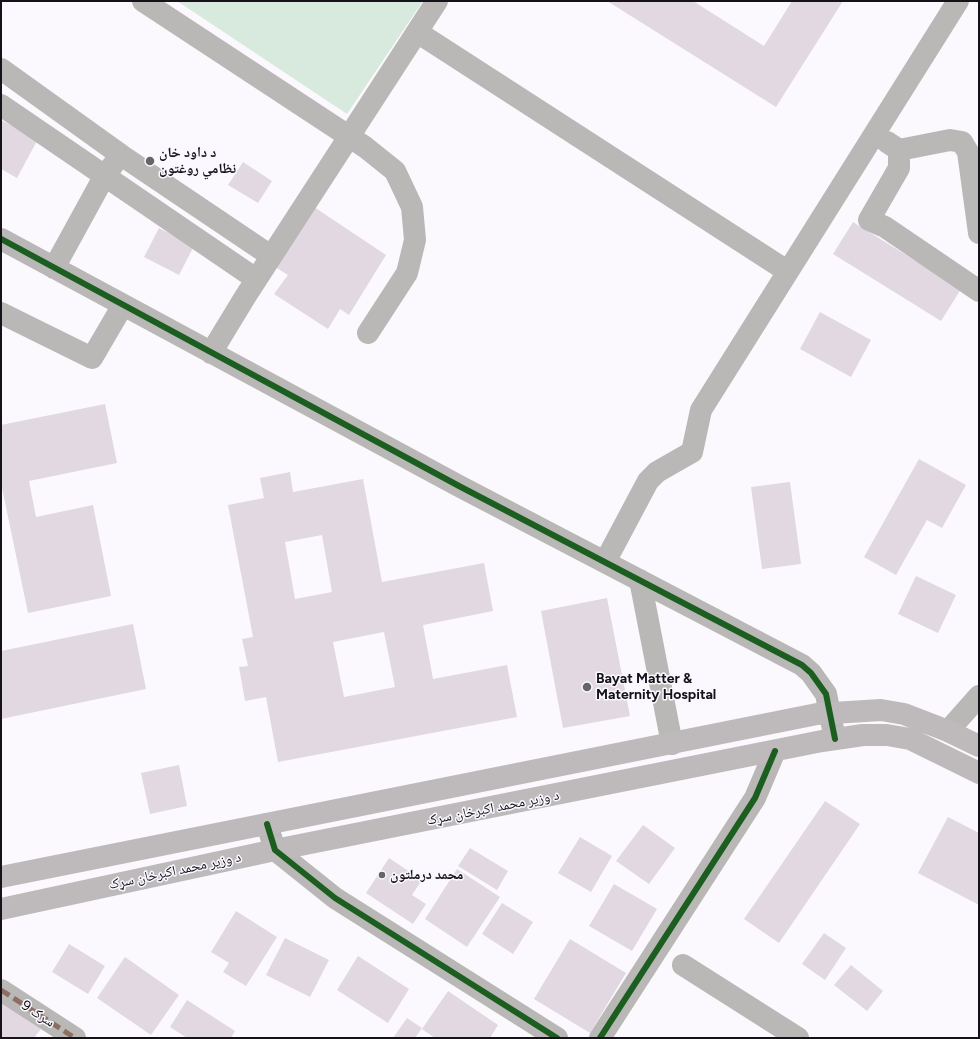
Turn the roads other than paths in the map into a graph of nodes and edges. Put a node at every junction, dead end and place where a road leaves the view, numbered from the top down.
1 (143, 1) edge
2 (437, 1) edge
3 (958, 1) edge
4 (417, 32) junction
5 (1, 69) edge
6 (1, 105) edge
7 (874, 134) junction
8 (349, 136) junction
9 (899, 150) junction
10 (121, 155) junction
11 (105, 175) junction
12 (979, 233) edge
13 (1, 239) edge
14 (271, 256) junction
15 (54, 268) junction
16 (787, 271) junction
17 (256, 279) junction
18 (979, 291) edge
19 (123, 305) junction
20 (1, 313) edge
21 (368, 333) dead end
22 (211, 353) junction
23 (604, 562) junction
24 (640, 580) junction
25 (979, 696) edge
26 (830, 714) junction
27 (948, 731) junction
28 (835, 739) junction
29 (672, 744) junction
30 (979, 746) edge
31 (774, 751) junction
32 (979, 773) edge
33 (267, 824) junction
34 (274, 850) junction
35 (1, 877) edge
36 (1, 909) edge
37 (682, 965) dead end
38 (1, 990) edge
39 (75, 1038) edge
40 (557, 1038) edge
41 (600, 1038) edge
42 (798, 1038) edge

1 - 8 street
2 - 4 street
3 - 7 street
4 - 8 street
4 - 16 street
5 - 10 street
6 - 11 street
7 - 9 street
7 - 16 street
8 - 14 street
8 - 21 street
9 - 12 street
9 - 18 street
10 - 11 street
10 - 14 street
11 - 15 street
11 - 17 street
13 - 15 street
14 - 17 street
15 - 19 street
16 - 23 street
17 - 22 street
19 - 20 street
19 - 22 street
22 - 23 street
23 - 24 street
24 - 26 street
24 - 29 street
25 - 27 street
26 - 27 main road, د وزیر محمد اکبرخان سړک
26 - 28 street
26 - 29 main road, د وزیر محمد اکبرخان سړک
27 - 30 main road, د وزیر محمد اکبرخان سړک
28 - 31 main road, د وزیر محمد اکبرخان سړک
28 - 32 main road, د وزیر محمد اکبرخان سړک
29 - 33 main road, د وزیر محمد اکبرخان سړک
31 - 34 main road, د وزیر محمد اکبرخان سړک
31 - 41 street
33 - 34 street
33 - 35 main road, د وزیر محمد اکبرخان سړک
34 - 36 main road, د وزیر محمد اکبرخان سړک
34 - 40 street
37 - 42 street
38 - 39 street, سرک 9

